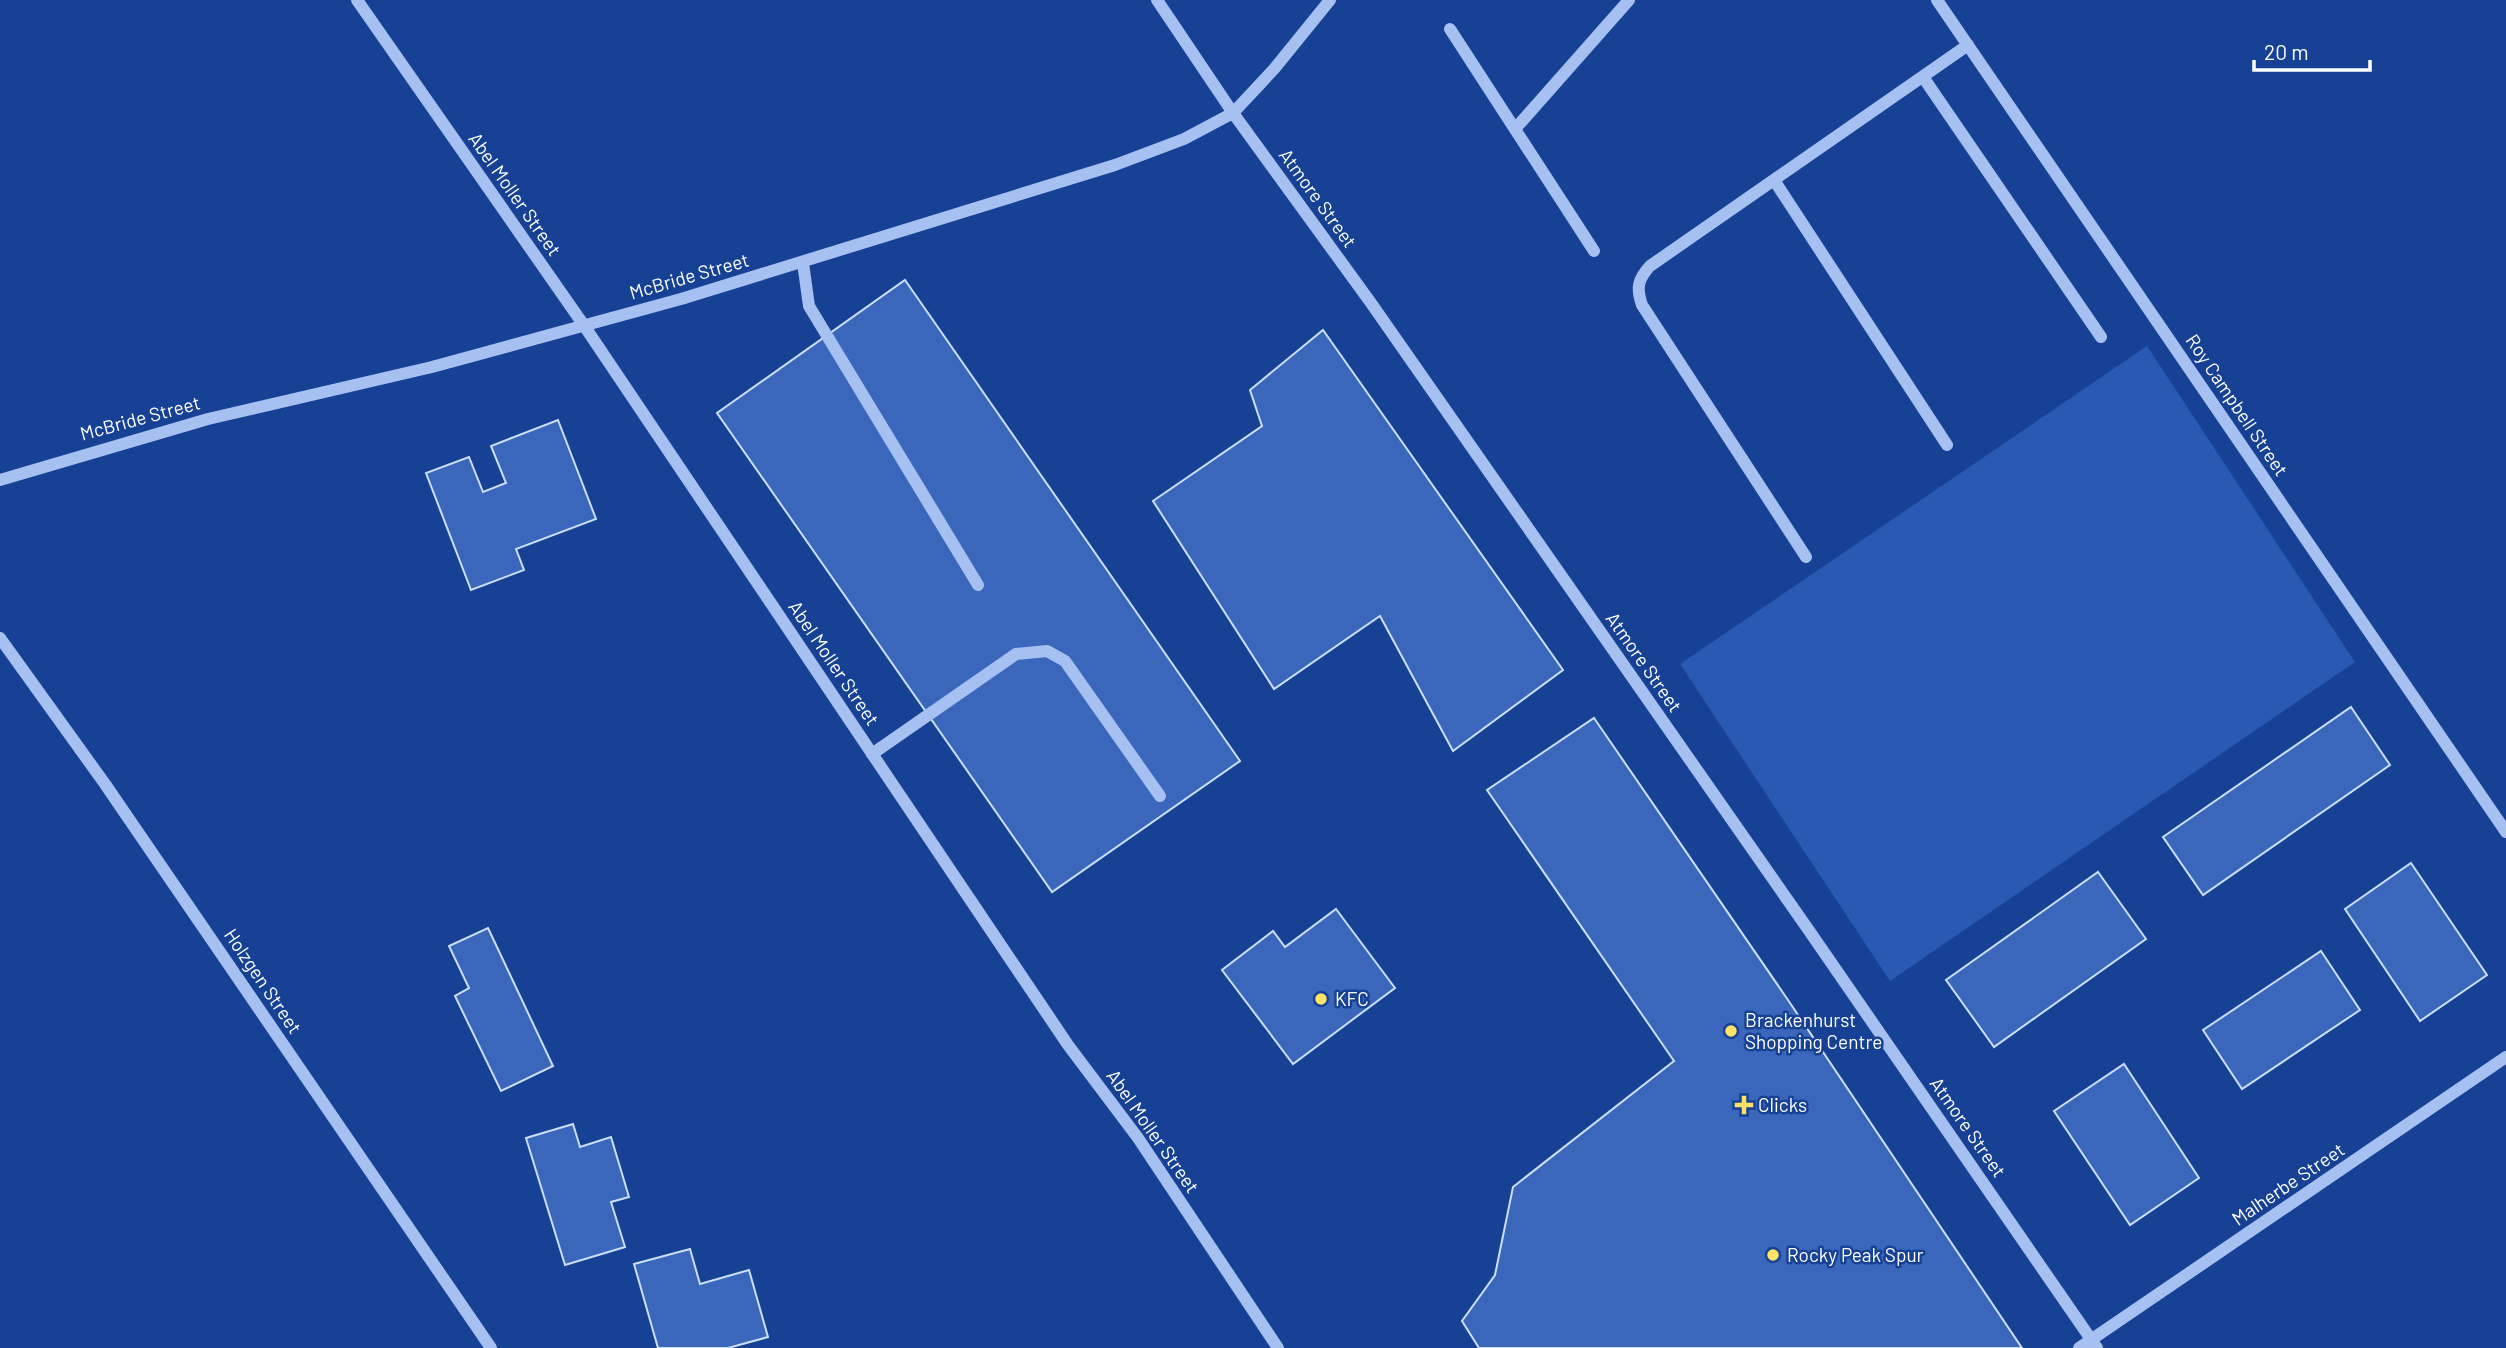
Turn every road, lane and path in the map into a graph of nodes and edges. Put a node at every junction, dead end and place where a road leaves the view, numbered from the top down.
1 (357, 0) edge
2 (1157, 0) edge
3 (1330, 0) edge
4 (1629, 0) edge
5 (1937, 0) edge
6 (1450, 29) dead end
7 (1968, 45) junction
8 (1923, 77) junction
9 (1233, 113) junction
10 (1515, 129) junction
11 (1774, 180) junction
12 (1594, 251) dead end
13 (803, 263) junction
14 (583, 324) junction
15 (2101, 337) dead end
16 (1947, 445) dead end
17 (0, 480) edge
18 (1805, 556) dead end
19 (978, 585) dead end
20 (0, 638) edge
21 (872, 754) junction
22 (1160, 796) dead end
23 (2506, 832) edge
24 (2506, 1058) edge
25 (2094, 1344) edge
26 (491, 1348) edge
27 (1278, 1348) edge
28 (2079, 1348) edge

1 - 14 street, Abel Moller Street
2 - 9 street, Atmore Street
3 - 9 street, McBride Street
4 - 10 street
5 - 7 street, Roy Campbell Street
6 - 10 street
7 - 8 street
7 - 23 street, Roy Campbell Street
8 - 11 street
8 - 15 street
9 - 13 street, McBride Street
9 - 25 street, Atmore Street
10 - 12 street
11 - 16 street
11 - 18 street
13 - 14 street, McBride Street
13 - 19 street
14 - 17 street, McBride Street
14 - 21 street, Abel Moller Street
20 - 26 street, Holzgen Street
21 - 22 street
21 - 27 street, Abel Moller Street
24 - 25 street, Malherbe Street
25 - 28 street, Malherbe Street

